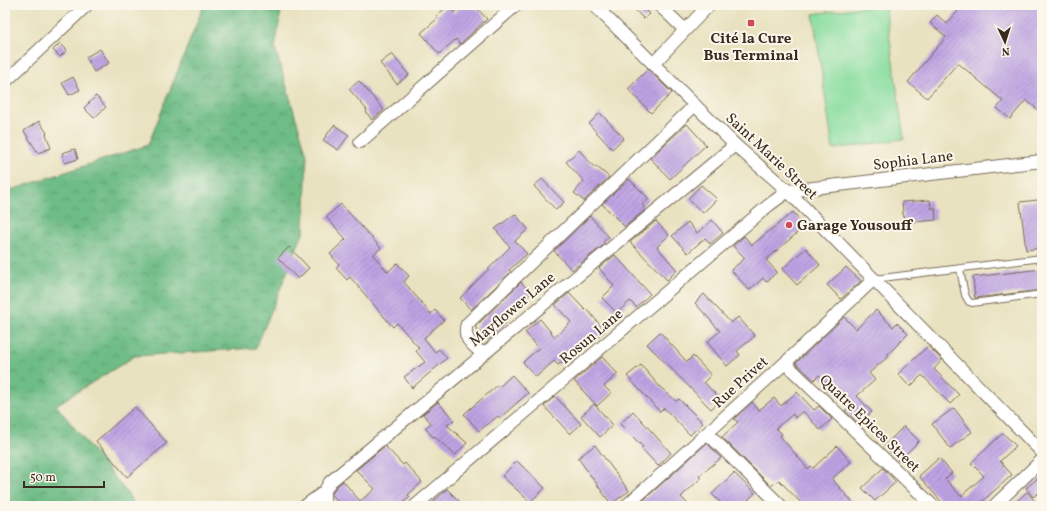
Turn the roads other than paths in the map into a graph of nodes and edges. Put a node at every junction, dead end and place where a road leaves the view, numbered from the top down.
1 (87, 5) edge
2 (516, 5) edge
3 (594, 5) edge
4 (659, 5) edge
5 (709, 5) edge
6 (685, 30) junction
7 (654, 63) junction
8 (5, 82) edge
9 (695, 105) junction
10 (360, 142) dead end
11 (735, 145) junction
12 (1042, 161) edge
13 (788, 191) junction
14 (1042, 258) edge
15 (960, 269) junction
16 (874, 279) junction
17 (1042, 294) edge
18 (483, 354) junction
19 (785, 363) junction
20 (708, 434) junction
21 (1042, 452) edge
22 (1042, 460) edge
23 (324, 492) junction
24 (631, 505) edge
25 (305, 506) edge
26 (327, 506) edge
27 (415, 506) edge
28 (781, 506) edge
29 (933, 506) edge
30 (994, 506) edge

1 - 8 street
2 - 10 street
3 - 7 street, Saint Marie Street
4 - 6 street
5 - 6 street
6 - 7 street
7 - 9 street, Saint Marie Street
9 - 11 street, Saint Marie Street
9 - 18 street
11 - 13 street, Saint Marie Street
11 - 18 street, Mayflower Lane
12 - 13 street, Sophia Lane
13 - 16 street, Saint Marie Street
13 - 27 street, Rosun Lane
14 - 15 lane
15 - 16 lane
15 - 17 lane
16 - 19 street, Rue Privet
16 - 21 street, Saint Marie Street
18 - 23 street, Mayflower Lane
19 - 20 street, Rue Privet
19 - 29 street, Quatre Epices Street
20 - 24 street, Rue Privet
20 - 28 street
22 - 30 street
23 - 25 street, Mayflower Lane
23 - 26 street

